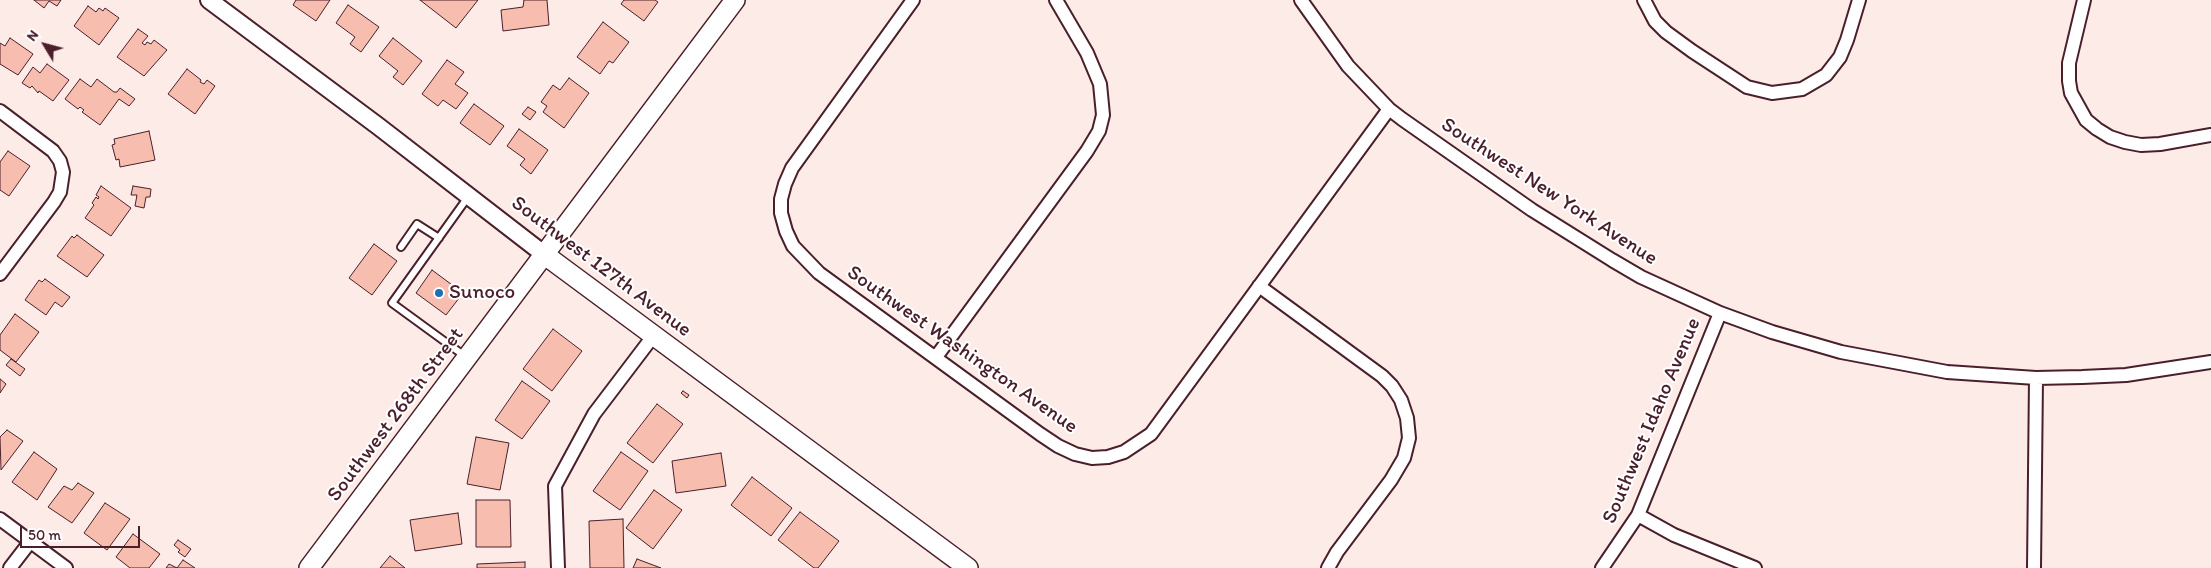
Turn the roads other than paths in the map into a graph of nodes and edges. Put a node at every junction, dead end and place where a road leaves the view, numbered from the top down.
1 (209, 0) edge
2 (735, 0) edge
3 (913, 0) edge
4 (1056, 0) edge
5 (1301, 0) edge
6 (1644, 0) edge
7 (1859, 0) edge
8 (2084, 0) edge
9 (1389, 108) junction
10 (0, 111) edge
11 (2211, 135) edge
12 (468, 196) junction
13 (439, 238) junction
14 (401, 247) dead end
15 (545, 255) junction
16 (0, 274) edge
17 (1259, 286) junction
18 (1720, 313) junction
19 (654, 335) junction
20 (936, 357) junction
21 (467, 358) junction
22 (2211, 362) edge
23 (2036, 378) junction
24 (1638, 515) junction
25 (0, 519) edge
26 (30, 542) junction
27 (10, 568) edge
28 (66, 568) edge
29 (309, 568) edge
30 (558, 568) edge
31 (968, 568) edge
32 (1328, 568) edge
33 (1602, 568) edge
34 (1755, 568) edge
35 (2034, 568) edge

1 - 12 street, Southwest 127th Avenue
2 - 15 main road, Southwest 268th Street
3 - 20 street, Southwest Washington Avenue
4 - 20 street
5 - 9 street, Southwest New York Avenue
6 - 7 street
8 - 11 street
9 - 17 street, Southwest Washington Avenue
9 - 18 street, Southwest New York Avenue
10 - 16 street
12 - 13 lane
12 - 15 street, Southwest 127th Avenue
13 - 14 lane
13 - 21 lane
15 - 19 main road, Southwest 127th Avenue
15 - 21 main road, Southwest 268th Street
17 - 20 street, Southwest Washington Avenue
17 - 32 street
18 - 23 street, Southwest New York Avenue
18 - 24 street, Southwest Idaho Avenue
19 - 30 street
19 - 31 main road, Southwest 127th Avenue
21 - 29 main road, Southwest 268th Street
22 - 23 street, Southwest New York Avenue
23 - 35 street
24 - 33 street, Southwest Idaho Avenue
24 - 34 street
25 - 26 street
26 - 27 street
26 - 28 street

